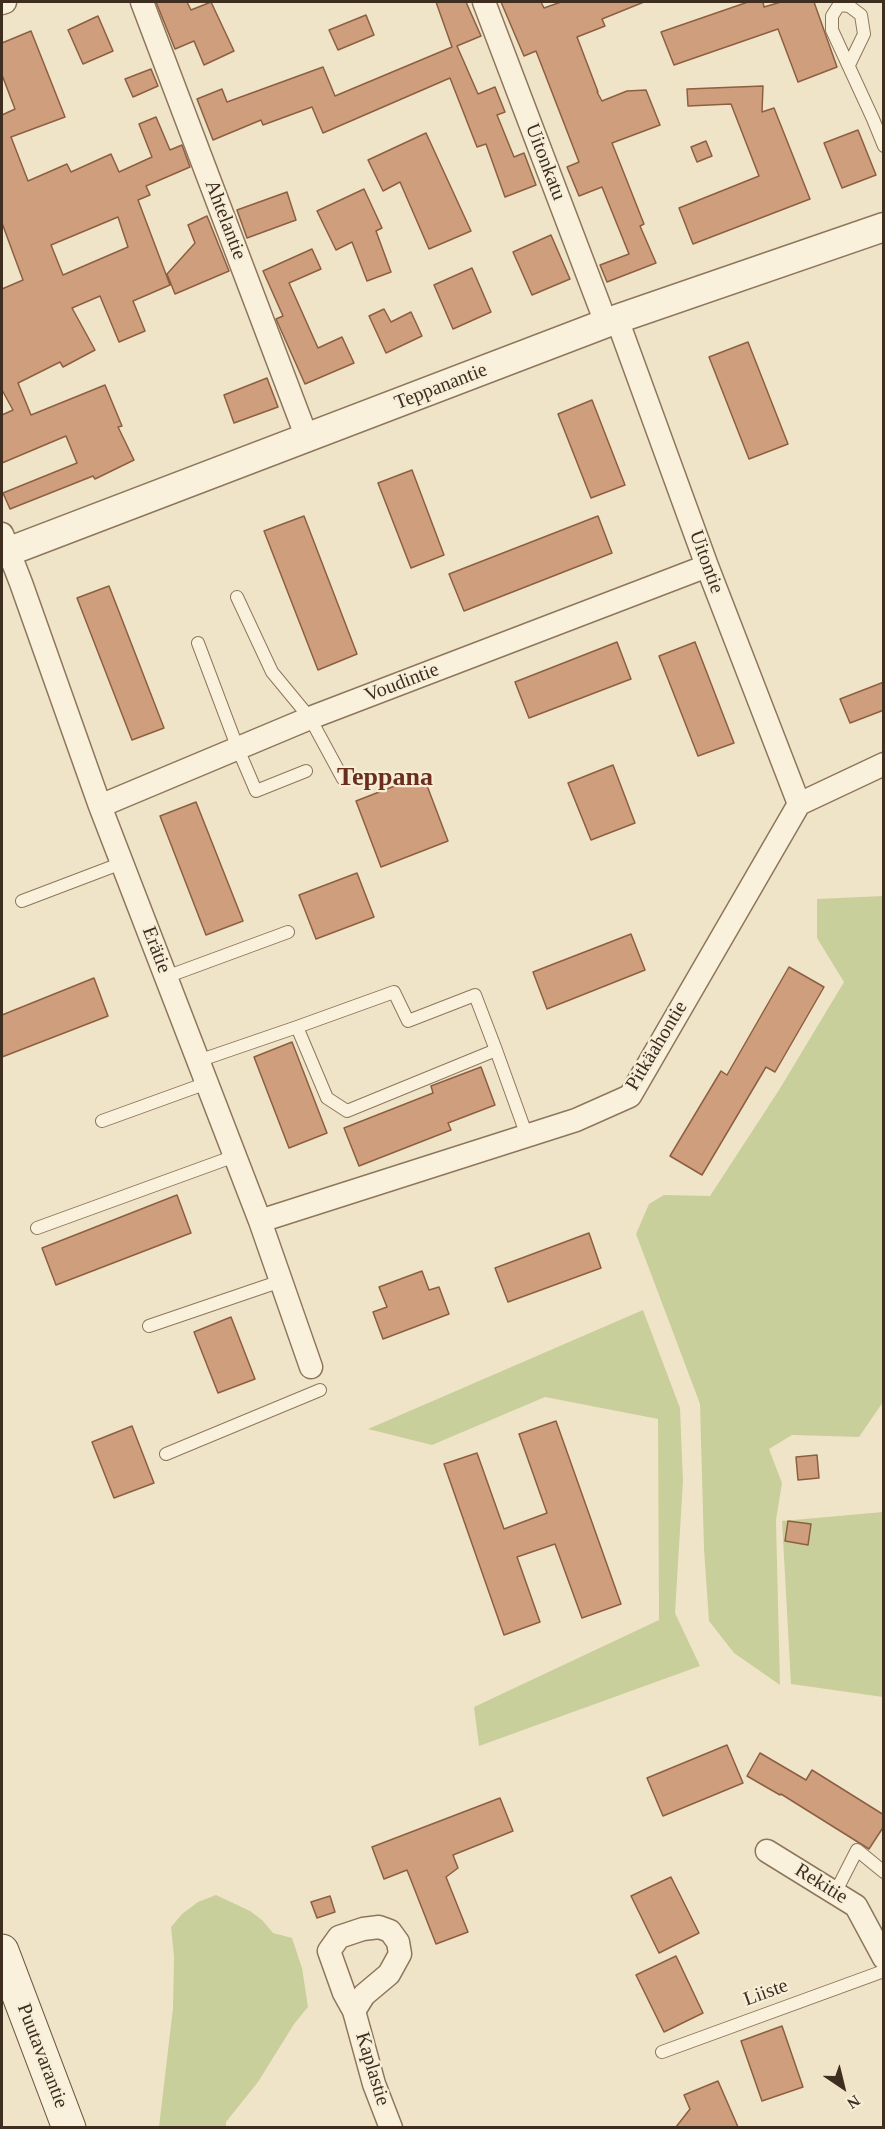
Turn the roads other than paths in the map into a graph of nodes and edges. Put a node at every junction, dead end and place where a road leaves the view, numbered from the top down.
1 (142, 2) edge
2 (484, 2) edge
3 (849, 65) dead end
4 (884, 146) edge
5 (884, 227) edge
6 (611, 321) junction
7 (307, 438) junction
8 (4, 546) edge
9 (707, 566) junction
10 (237, 597) dead end
11 (198, 643) dead end
12 (310, 718) junction
13 (238, 749) junction
14 (884, 764) edge
15 (306, 771) dead end
16 (343, 779) dead end
17 (799, 804) junction
18 (100, 806) junction
19 (122, 863) junction
20 (22, 901) dead end
21 (288, 932) dead end
22 (166, 977) junction
23 (297, 1027) junction
24 (496, 1050) junction
25 (198, 1062) junction
26 (207, 1083) junction
27 (102, 1120) dead end
28 (527, 1136) junction
29 (235, 1156) junction
30 (260, 1221) junction
31 (37, 1228) dead end
32 (281, 1281) junction
33 (149, 1326) dead end
34 (311, 1367) dead end
35 (320, 1390) dead end
36 (166, 1454) dead end
37 (767, 1851) dead end
38 (884, 1872) edge
39 (835, 1893) junction
40 (2, 1951) edge
41 (884, 1958) edge
42 (884, 1971) edge
43 (354, 2011) dead end
44 (662, 2052) dead end
45 (69, 2127) edge
46 (391, 2127) edge

1 - 7 street, Ahtelantie
2 - 6 street, Uitonkatu
3 - 4 lane
5 - 6 street, Teppanantie
6 - 7 street, Teppanantie
6 - 9 street, Uitontie
7 - 8 street, Teppanantie
8 - 18 street, Erätie
9 - 12 street, Voudintie
9 - 17 street, Uitontie
10 - 12 lane
11 - 13 lane
12 - 13 street, Voudintie
12 - 16 lane
13 - 15 lane
13 - 18 street, Voudintie
14 - 17 street
17 - 28 street, Pitkäahontie
18 - 19 street, Erätie
19 - 20 lane
19 - 22 street, Erätie
21 - 22 lane
22 - 25 street, Erätie
23 - 24 lane
23 - 24 lane
23 - 25 lane
24 - 28 lane
25 - 26 street, Erätie
26 - 27 lane
26 - 29 street, Erätie
28 - 30 street, Pitkäahontie
29 - 30 street, Erätie
29 - 31 lane
30 - 32 street, Erätie
32 - 33 lane
32 - 34 street, Erätie
35 - 36 lane
37 - 39 street, Rekitie
38 - 39 lane
39 - 41 street, Rekitie
40 - 45 main road, Puutavarantie
42 - 44 lane, Liiste
43 - 46 street, Kaplastie

